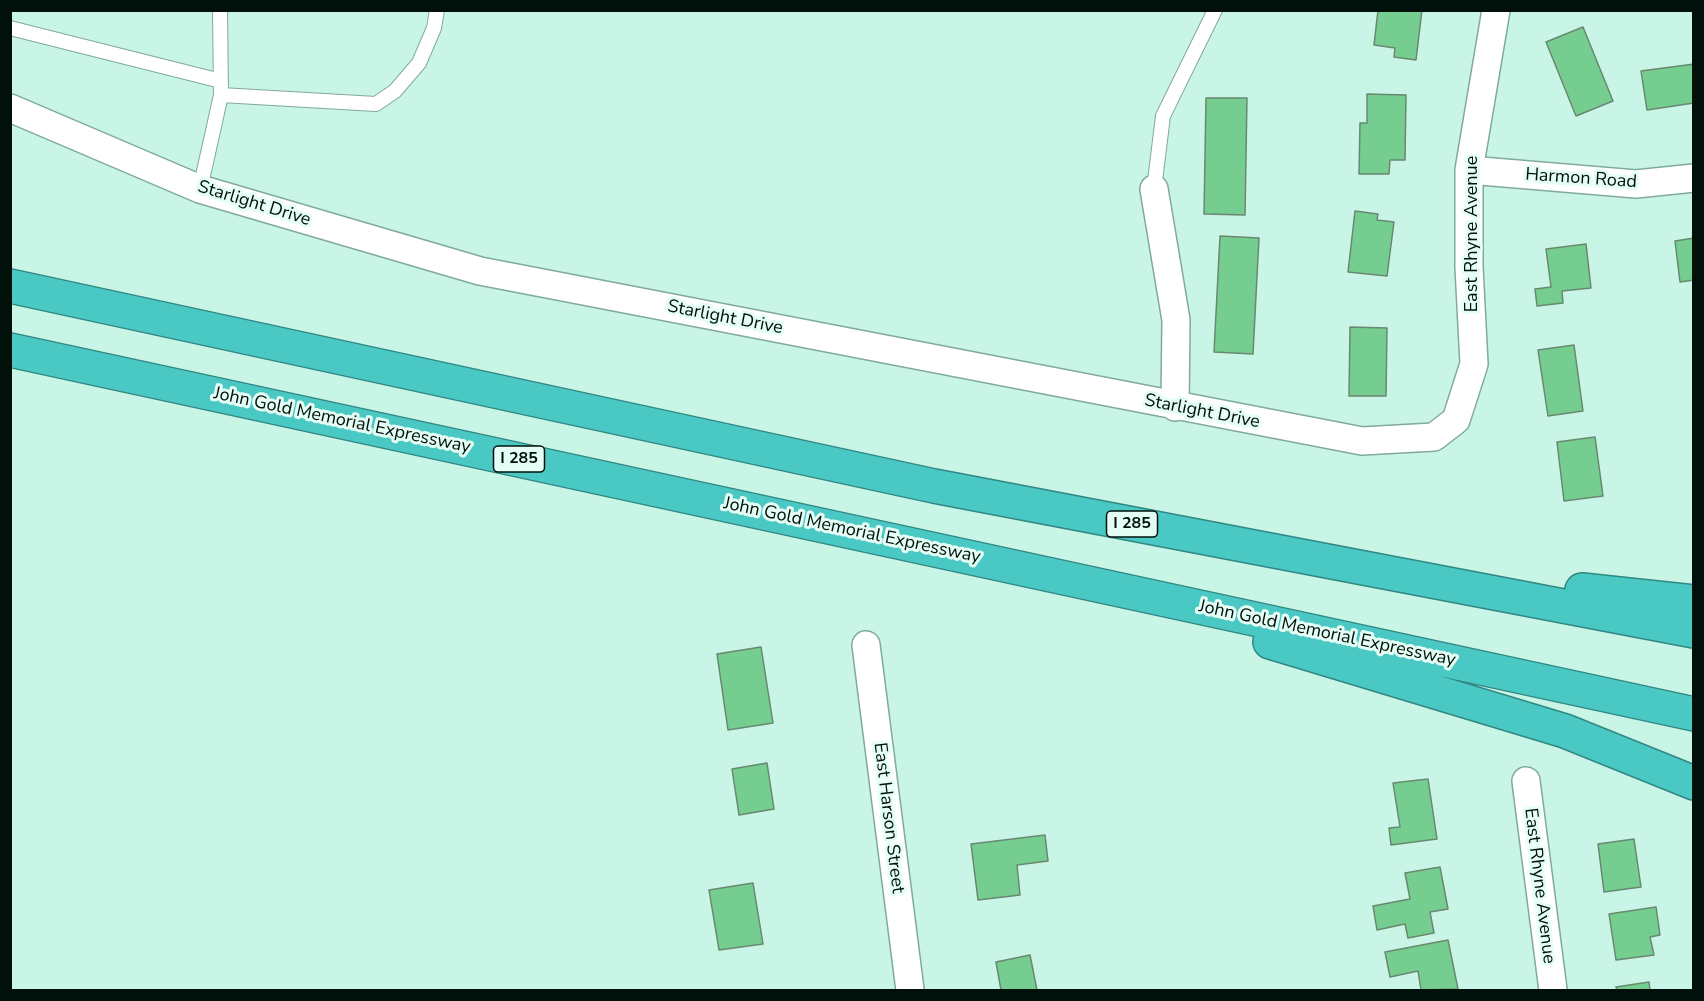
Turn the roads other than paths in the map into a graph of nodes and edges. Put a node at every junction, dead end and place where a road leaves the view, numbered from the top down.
1 (220, 10) edge
2 (437, 10) edge
3 (1215, 10) edge
4 (1496, 10) edge
5 (10, 28) edge
6 (221, 88) junction
7 (10, 108) edge
8 (1469, 170) junction
9 (1694, 178) edge
10 (200, 189) junction
11 (1154, 189) joint
12 (10, 286) edge
13 (10, 350) edge
14 (1175, 407) junction
15 (1456, 420) joint
16 (946, 488) junction
17 (1026, 569) junction
18 (1694, 602) edge
19 (1694, 631) edge
20 (866, 645) dead end
21 (1694, 714) edge
22 (1526, 780) dead end
23 (1694, 783) edge
24 (910, 990) edge
25 (1553, 990) edge

1 - 6 lane
2 - 6 lane
3 - 11 lane
4 - 8 street, East Rhyne Avenue
5 - 6 lane
6 - 10 lane
7 - 10 street, Starlight Drive
8 - 9 street, Harmon Road
8 - 15 street, East Rhyne Avenue
10 - 14 street, Starlight Drive
11 - 14 street
12 - 16 highway, I 285
13 - 17 highway, John Gold Memorial Expressway / I 285
14 - 15 street, Starlight Drive
16 - 18 highway
16 - 19 highway, I 285
17 - 21 highway, John Gold Memorial Expressway / I 285
17 - 23 highway
20 - 24 street, East Harson Street
22 - 25 street, East Rhyne Avenue

